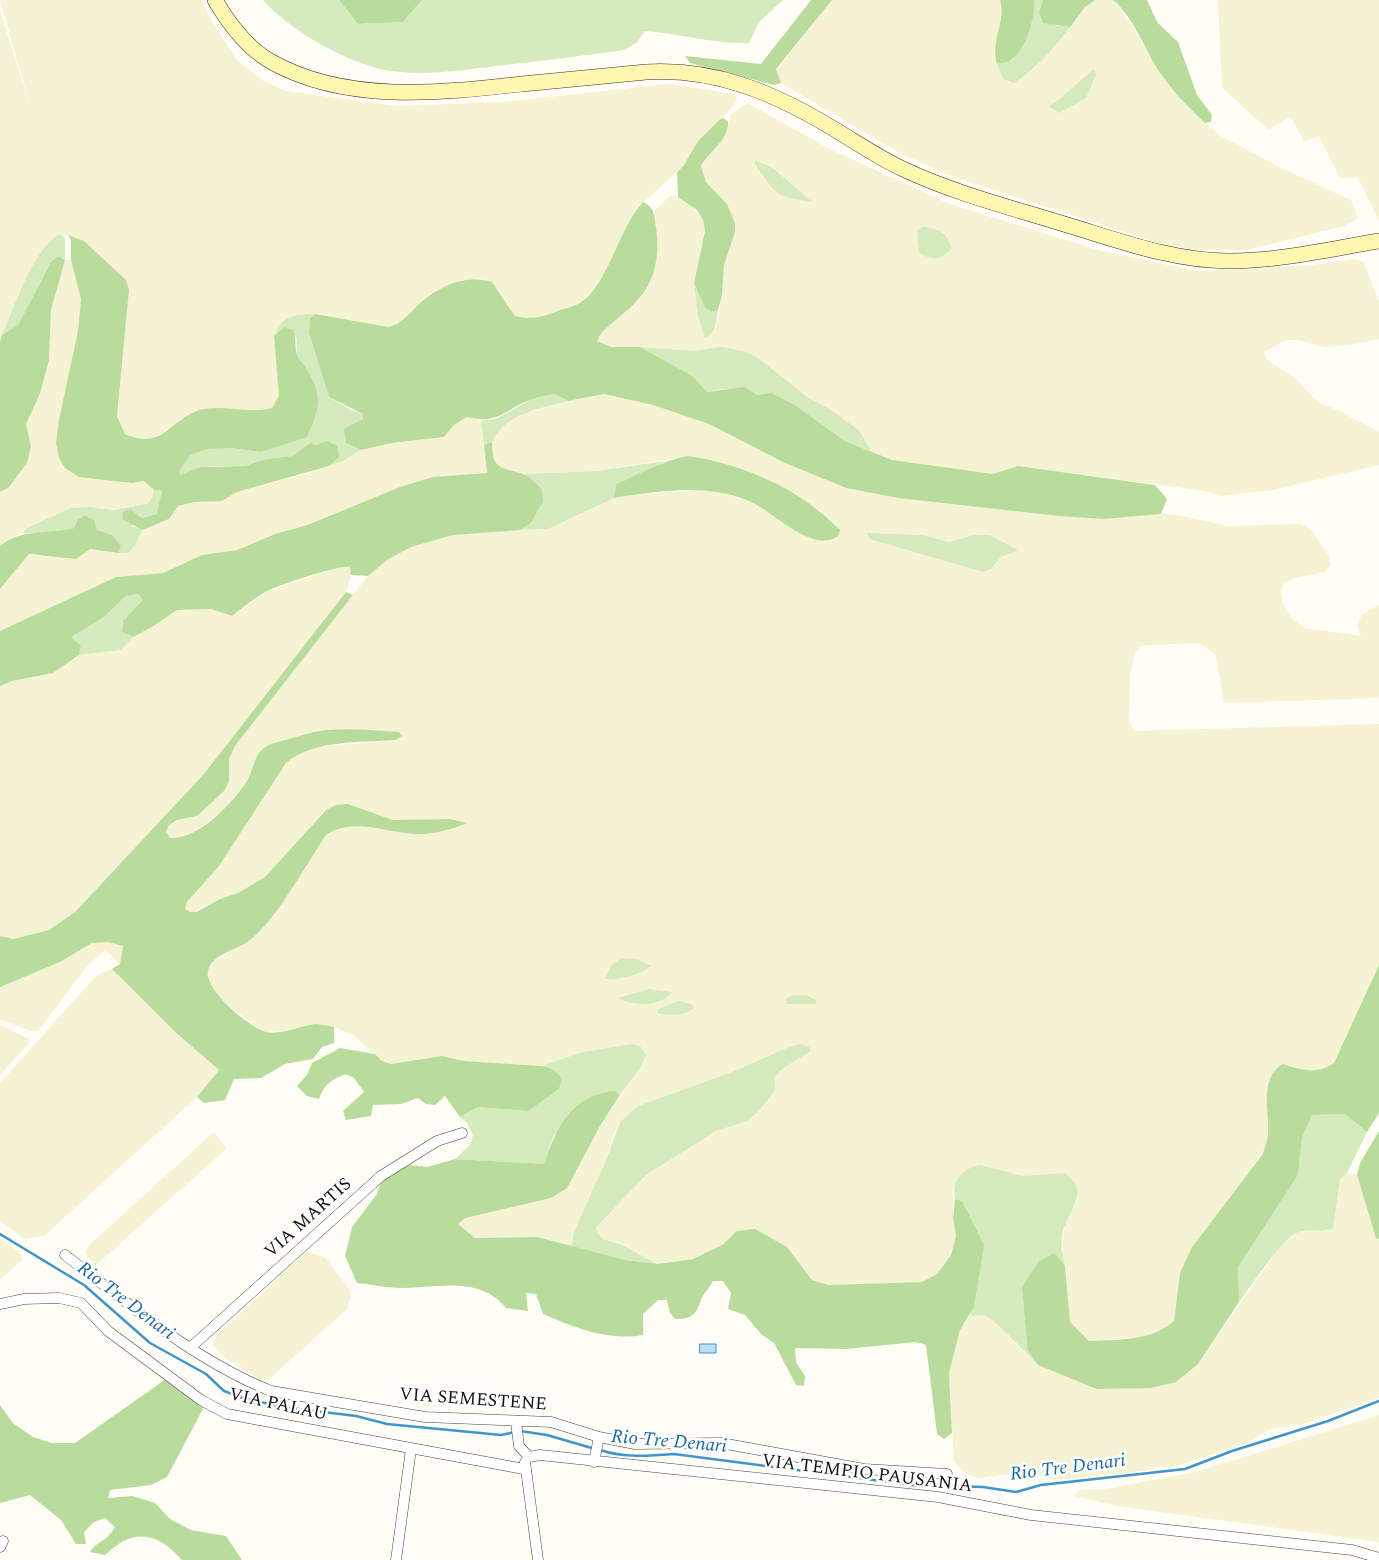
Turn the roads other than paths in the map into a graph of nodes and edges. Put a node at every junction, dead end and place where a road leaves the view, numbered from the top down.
1 (215, 0) edge
2 (1379, 241) edge
3 (462, 1133) dead end
4 (65, 1255) dead end
5 (0, 1304) edge
6 (190, 1348) junction
7 (516, 1422) junction
8 (599, 1437) junction
9 (411, 1449) junction
10 (528, 1458) junction
11 (594, 1462) junction
12 (524, 1469) junction
13 (947, 1474) dead end
14 (1379, 1558) edge
15 (396, 1560) edge
16 (538, 1560) edge

1 - 2 main road
3 - 6 street, VIA MARTIS
4 - 6 street, VIA SEMESTENE
5 - 9 street, VIA PALAU
6 - 7 street, VIA SEMESTENE
7 - 8 street, VIA SEMESTENE
7 - 10 street
8 - 11 street
8 - 13 street, VIA SEMESTENE
9 - 12 street, VIA PALAU
9 - 15 street
10 - 11 street, VIA TEMPIO PAUSANIA
10 - 12 street
11 - 14 street, VIA TEMPIO PAUSANIA
12 - 16 street

